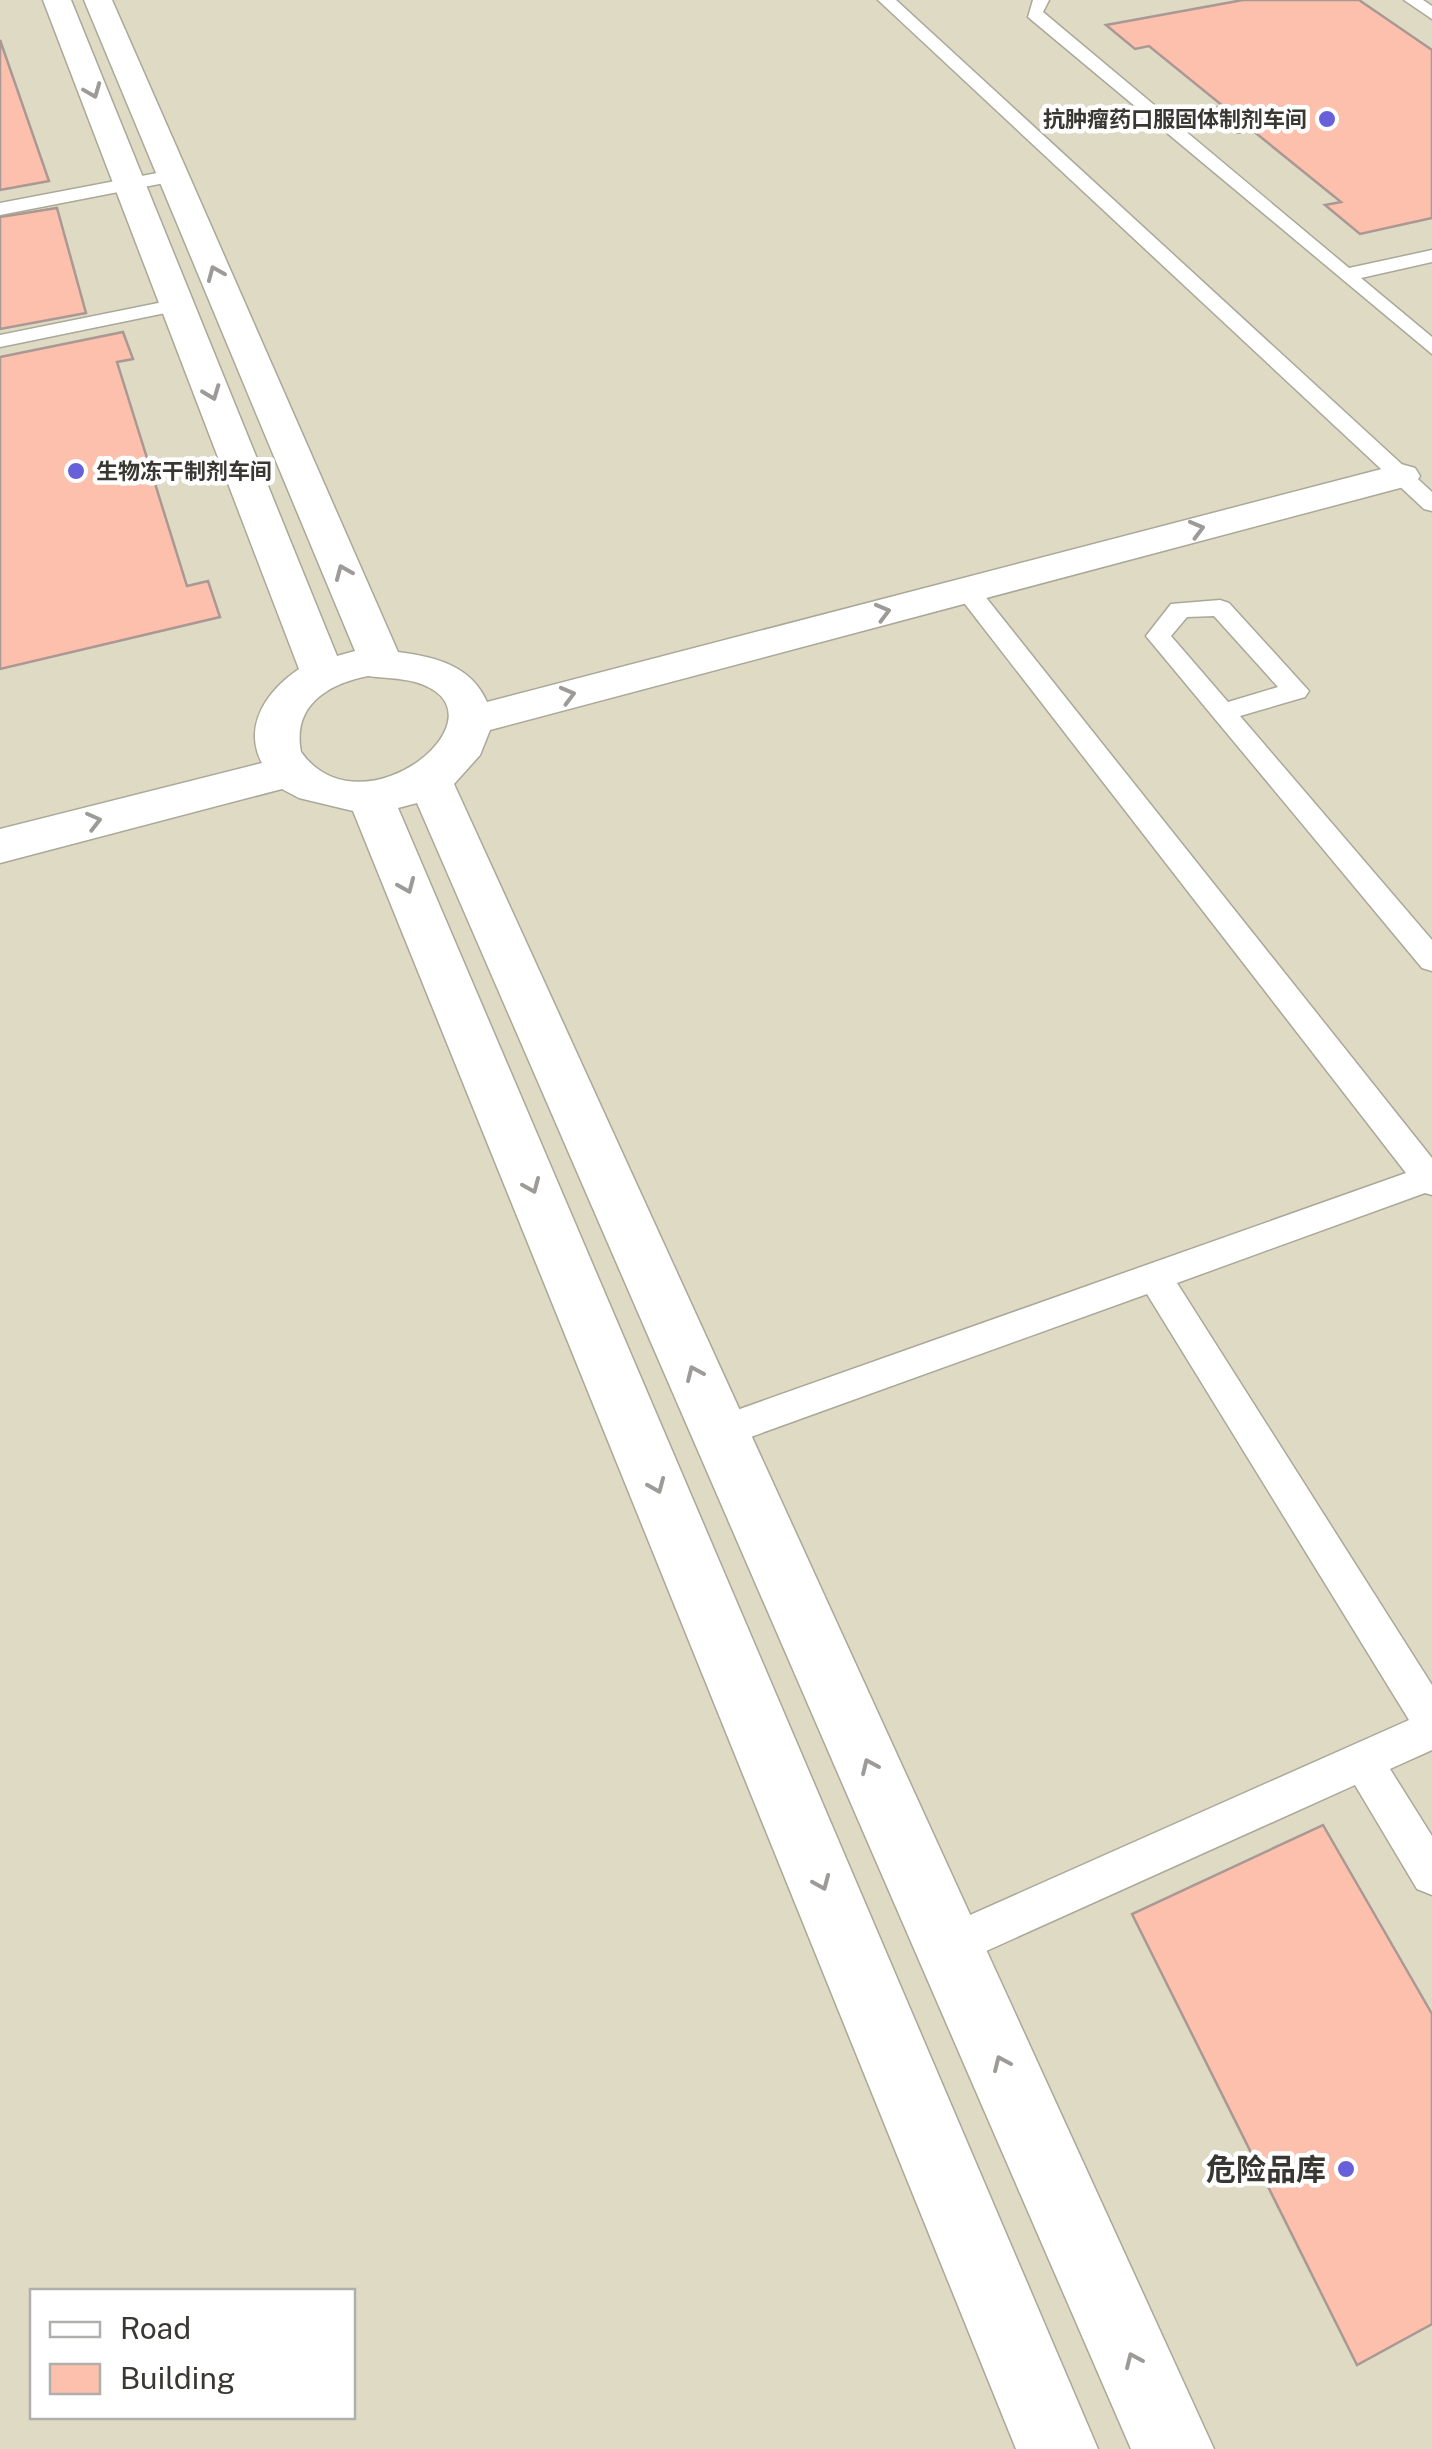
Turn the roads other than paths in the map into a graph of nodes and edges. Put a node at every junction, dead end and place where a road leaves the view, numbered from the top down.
1 (57, 0) edge
2 (98, 0) edge
3 (886, 0) edge
4 (1040, 0) edge
5 (1412, 0) edge
6 (1432, 14) edge
7 (174, 176) junction
8 (130, 184) junction
9 (0, 209) edge
10 (1432, 256) edge
11 (1346, 275) junction
12 (178, 305) junction
13 (0, 340) edge
14 (1432, 348) edge
15 (1389, 464) junction
16 (1432, 504) edge
17 (967, 590) junction
18 (381, 662) junction
19 (323, 675) junction
20 (467, 704) junction
21 (1222, 712) junction
22 (282, 755) junction
23 (430, 780) junction
24 (370, 796) junction
25 (0, 808) edge
26 (0, 846) edge
27 (1432, 960) edge
28 (1430, 1180) edge
29 (1154, 1276) junction
30 (720, 1432) junction
31 (1432, 1721) edge
32 (1432, 1730) edge
33 (1363, 1761) junction
34 (1432, 1874) edge
35 (949, 1946) junction
36 (1056, 2449) edge
37 (1173, 2449) edge

1 -> 8 street
2 - 7 street
3 - 15 lane
4 - 11 lane
5 - 6 lane
7 - 8 lane
18 -> 7 street
8 - 9 lane
8 - 12 street
10 - 11 lane
11 - 14 lane
12 - 13 lane
12 -> 19 street
15 - 16 lane
17 -> 15 street
15 - 20 street
20 -> 17 street
17 - 28 lane
18 - 19 street
18 - 20 street
19 - 22 street
20 - 23 street
21 - 21 lane
21 - 27 lane
22 - 24 street
22 - 25 street
26 -> 22 street
23 - 24 street
30 -> 23 street
24 -> 36 street
28 - 29 lane
29 - 30 lane
29 - 31 lane
35 -> 30 street
32 - 33 lane
33 - 34 lane
33 - 35 lane
37 -> 35 street

